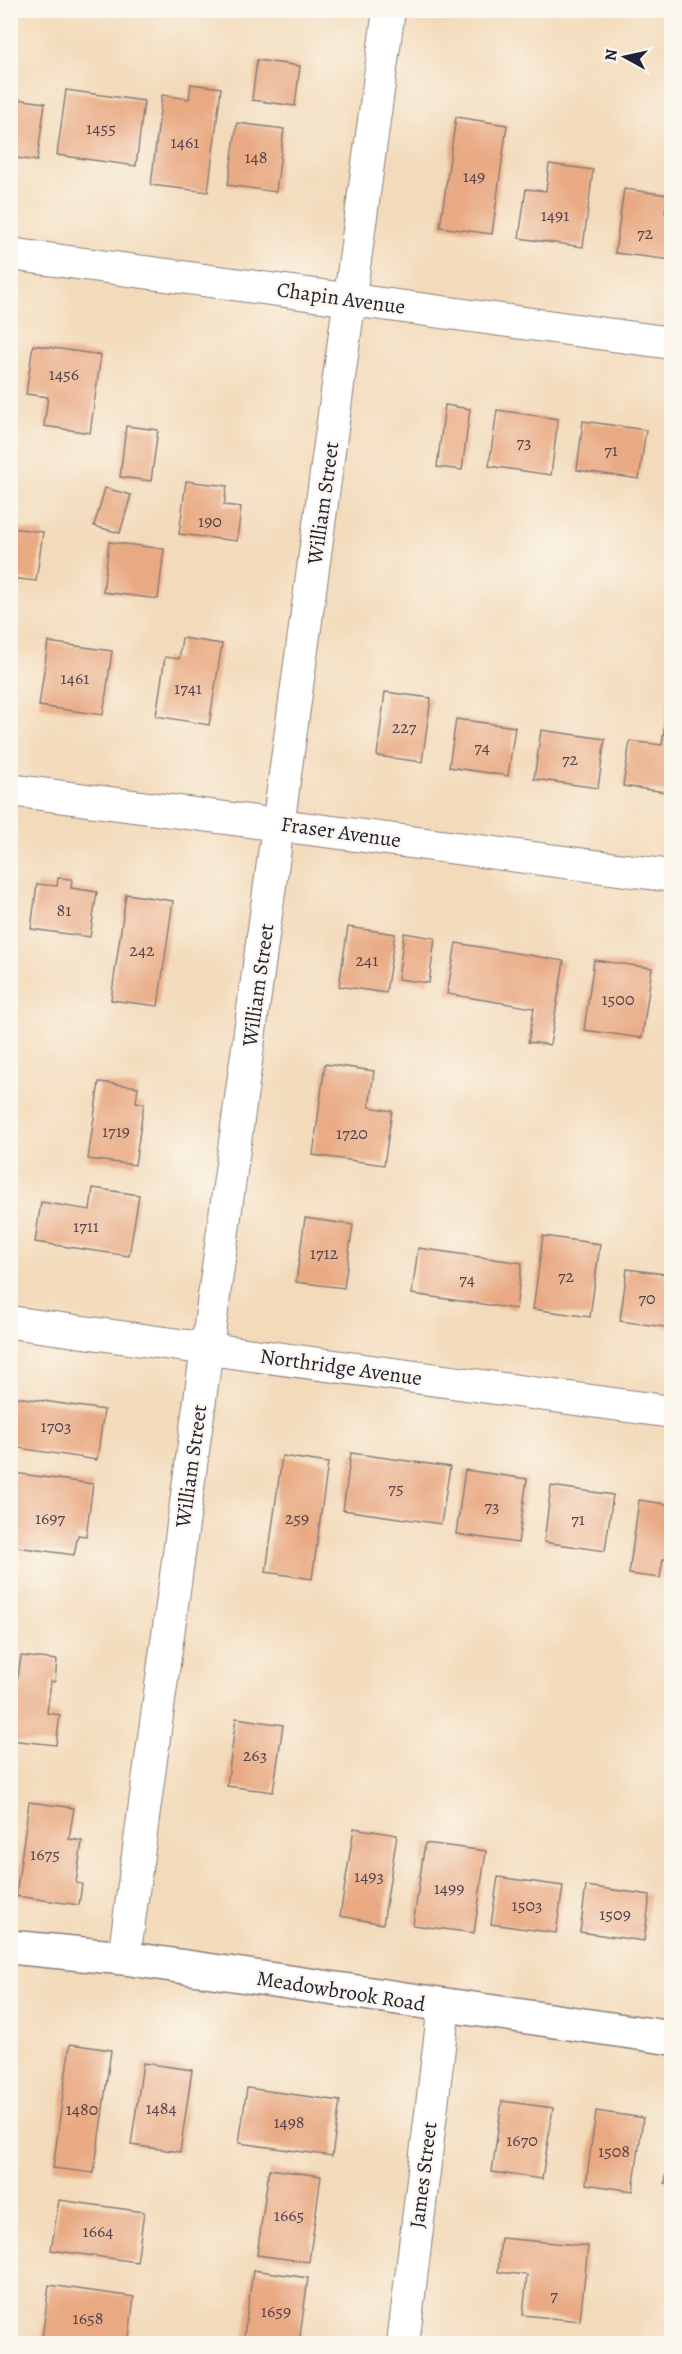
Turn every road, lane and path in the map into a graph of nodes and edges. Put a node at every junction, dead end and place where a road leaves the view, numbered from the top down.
1 (389, 10) edge
2 (10, 254) edge
3 (350, 300) junction
4 (672, 343) edge
5 (10, 790) edge
6 (280, 824) junction
7 (672, 876) edge
8 (10, 1322) edge
9 (207, 1349) junction
10 (672, 1412) edge
11 (10, 1947) edge
12 (124, 1958) junction
13 (444, 2006) junction
14 (672, 2038) edge
15 (403, 2343) edge

1 - 3 street, William Street
2 - 3 street, Chapin Avenue
3 - 4 street, Chapin Avenue
3 - 6 street, William Street
5 - 6 street, Fraser Avenue
6 - 7 street, Fraser Avenue
6 - 9 street, William Street
8 - 9 street, Northridge Avenue
9 - 10 street, Northridge Avenue
9 - 12 street, William Street
11 - 12 street, Meadowbrook Road
12 - 13 street, Meadowbrook Road
13 - 14 street, Meadowbrook Road
13 - 15 street, James Street

